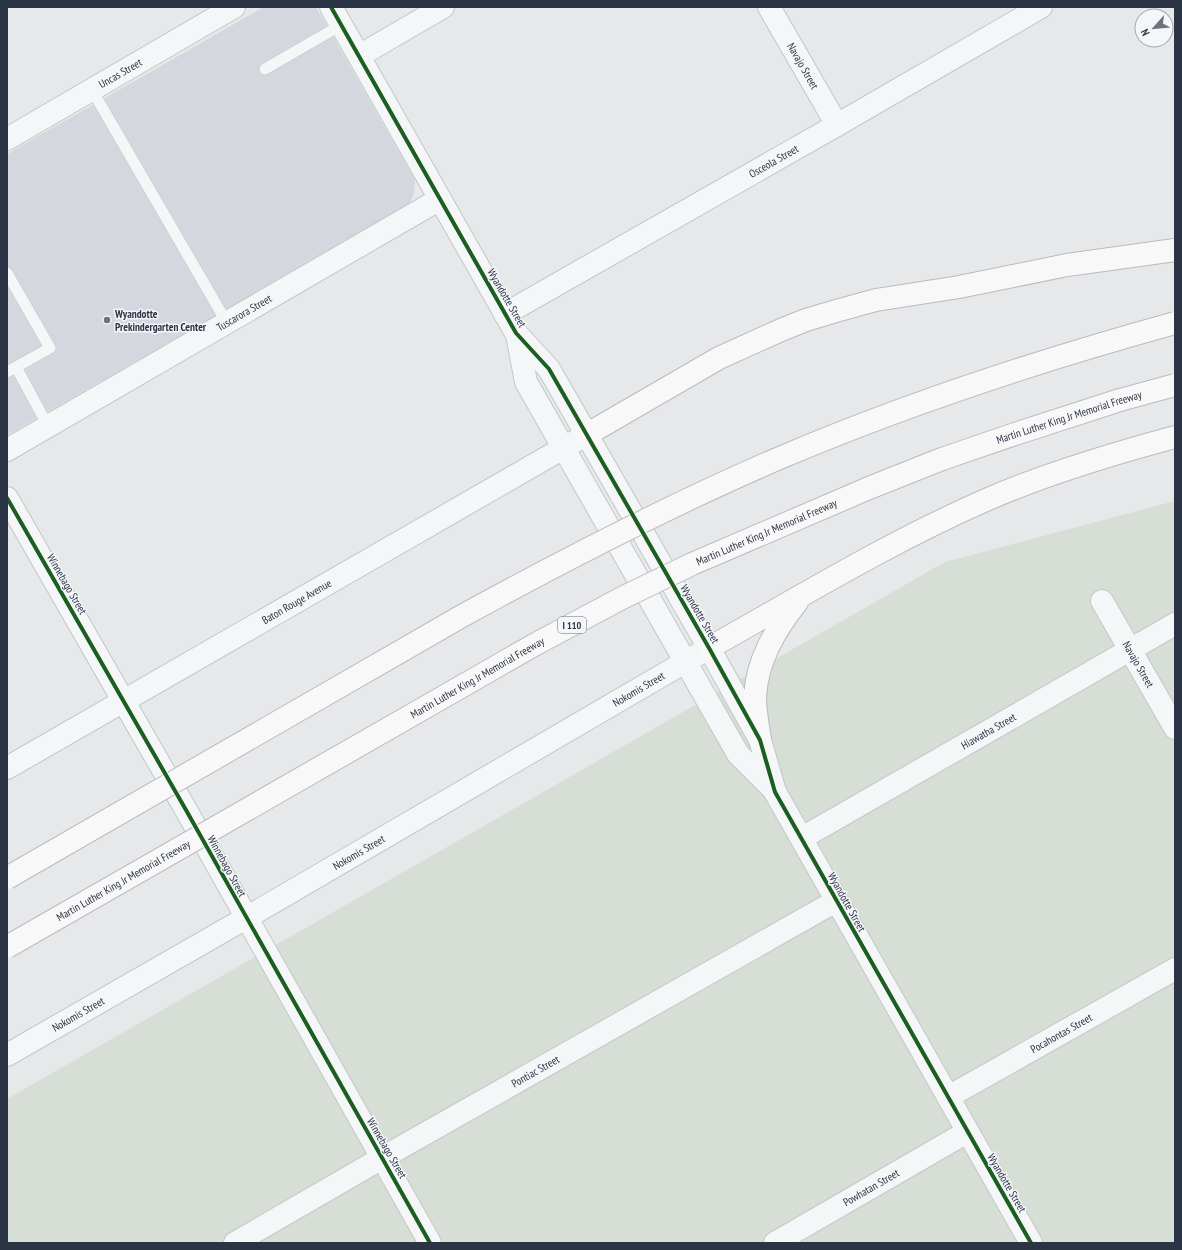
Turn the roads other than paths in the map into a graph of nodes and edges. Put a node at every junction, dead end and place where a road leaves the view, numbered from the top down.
1 (234, 7) edge
2 (442, 7) edge
3 (769, 7) edge
4 (1040, 7) edge
5 (336, 16) edge
6 (359, 56) junction
7 (265, 69) dead end
8 (92, 90) junction
9 (837, 125) junction
10 (7, 139) edge
11 (440, 199) junction
12 (1175, 250) edge
13 (7, 273) edge
14 (505, 314) junction
15 (227, 323) junction
16 (1175, 323) edge
17 (516, 333) junction
18 (12, 369) edge
19 (1175, 384) edge
20 (48, 426) junction
21 (586, 435) junction
22 (1173, 438) edge
23 (563, 447) junction
24 (7, 450) edge
25 (7, 498) edge
26 (801, 596) junction
27 (1102, 601) dead end
28 (1175, 624) edge
29 (709, 648) junction
30 (1131, 650) junction
31 (686, 662) junction
32 (123, 701) junction
33 (1175, 728) edge
34 (760, 740) junction
35 (7, 768) edge
36 (775, 792) junction
37 (802, 838) junction
38 (7, 878) edge
39 (836, 901) junction
40 (246, 918) junction
41 (7, 947) edge
42 (1175, 969) edge
43 (7, 1055) edge
44 (948, 1097) junction
45 (967, 1132) junction
46 (382, 1158) junction
47 (236, 1243) edge
48 (430, 1243) edge
49 (775, 1243) edge
50 (1031, 1243) edge

1 - 8 street, Uncas Street
2 - 6 street
3 - 9 street, Navajo Street
4 - 9 street, Osceola Street
5 - 6 street, Wyandotte Street
5 - 7 lane
6 - 11 street, Wyandotte Street
8 - 10 street, Uncas Street
8 - 15 lane
9 - 14 street, Osceola Street
11 - 14 street, Wyandotte Street
11 - 15 street, Tuscarora Street
12 - 21 highway
13 - 18 lane
14 - 17 street, Wyandotte Street
15 - 20 street, Tuscarora Street
16 - 38 highway, bridge
17 - 21 street, Wyandotte Street
17 - 23 street, Wyandotte Street
18 - 20 lane
19 - 41 highway, Martin Luther King Jr Memorial Freeway / I 110, bridge
20 - 24 street, Tuscarora Street
21 - 23 street, Baton Rouge Avenue
21 - 29 street, Wyandotte Street
22 - 26 highway
23 - 31 street, Wyandotte Street
23 - 32 street, Baton Rouge Avenue
25 - 32 street, Winnebago Street
26 - 29 highway
26 - 34 highway
27 - 30 street, Navajo Street
28 - 30 street, Hiawatha Street
29 - 31 street, Nokomis Street
29 - 34 street, Wyandotte Street
30 - 33 street, Navajo Street
30 - 37 street, Hiawatha Street
31 - 36 street, Wyandotte Street
31 - 40 street, Nokomis Street
32 - 35 street, Baton Rouge Avenue
32 - 40 street, Winnebago Street
34 - 36 street, Wyandotte Street
36 - 37 street, Wyandotte Street
37 - 39 street, Wyandotte Street
39 - 44 street, Wyandotte Street
39 - 46 street, Pontiac Street
40 - 43 street, Nokomis Street
40 - 46 street, Winnebago Street
42 - 44 street, Pocahontas Street
44 - 45 street, Wyandotte Street
45 - 49 street, Powhatan Street
45 - 50 street, Wyandotte Street
46 - 47 street, Pontiac Street
46 - 48 street, Winnebago Street

